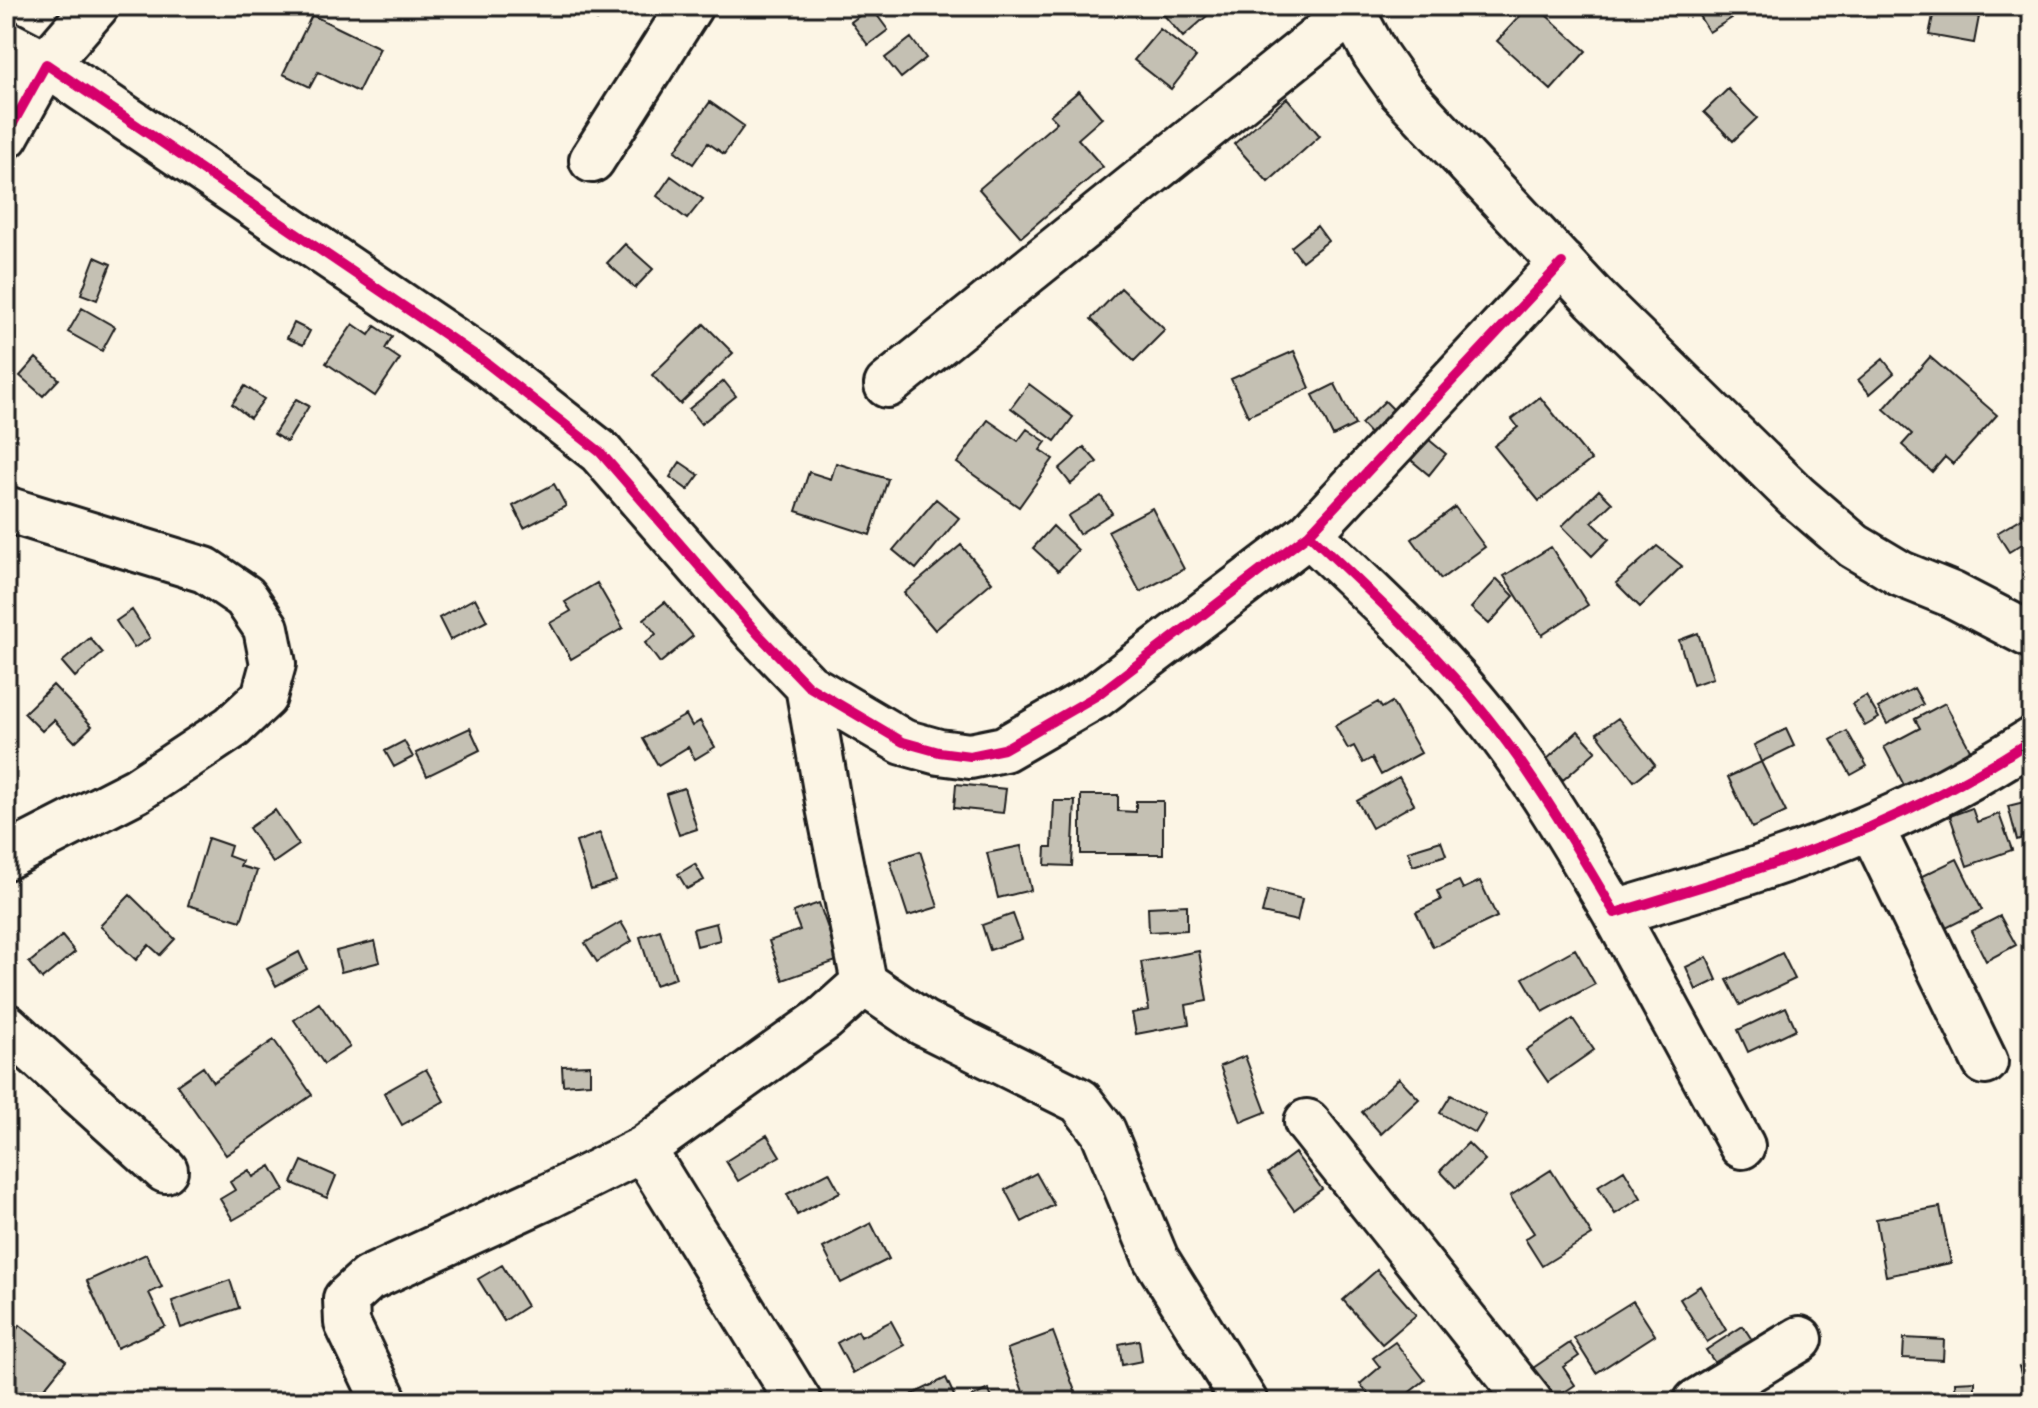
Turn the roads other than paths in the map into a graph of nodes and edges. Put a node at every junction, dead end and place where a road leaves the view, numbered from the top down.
1 (96, 6) edge
2 (690, 6) edge
3 (1350, 9) edge
4 (6, 43) edge
5 (46, 64) junction
6 (6, 136) edge
7 (592, 160) dead end
8 (1562, 263) junction
9 (887, 385) dead end
10 (6, 509) edge
11 (1309, 534) junction
12 (2032, 636) edge
13 (808, 686) junction
14 (2032, 740) edge
15 (1871, 827) junction
16 (6, 857) edge
17 (1615, 913) junction
18 (864, 983) junction
19 (6, 1026) edge
20 (1985, 1062) dead end
21 (1307, 1122) dead end
22 (1742, 1146) dead end
23 (643, 1149) junction
24 (165, 1170) dead end
25 (1800, 1339) dead end
26 (1242, 1401) edge
27 (385, 1402) edge
28 (799, 1402) edge
29 (1530, 1402) edge
30 (1696, 1402) edge

1 - 5 street
2 - 7 street
3 - 8 street
3 - 9 street
4 - 5 street
5 - 6 street
5 - 13 street
8 - 11 street
8 - 12 street
10 - 16 street
11 - 13 street
11 - 17 street
13 - 18 street
14 - 15 street
15 - 17 street
15 - 20 street
17 - 22 street
18 - 23 street
18 - 26 street
19 - 24 street
21 - 29 street
23 - 27 street
23 - 28 street
25 - 30 street

